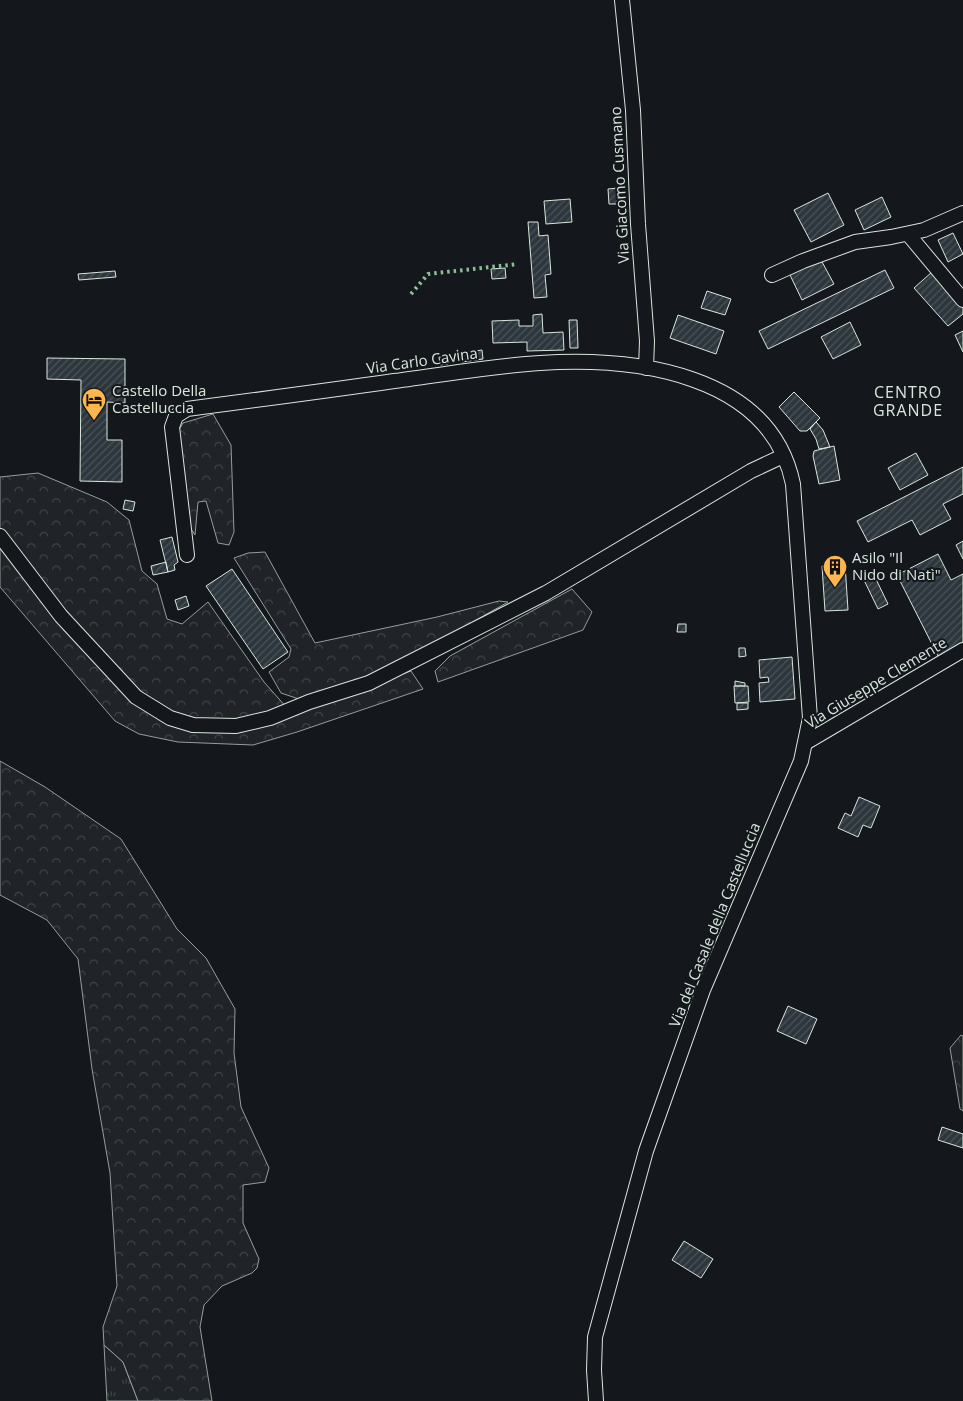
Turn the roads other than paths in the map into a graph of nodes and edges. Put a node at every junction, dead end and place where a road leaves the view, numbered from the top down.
1 (622, 0) edge
2 (963, 213) edge
3 (908, 234) junction
4 (772, 276) dead end
5 (963, 300) edge
6 (646, 368) junction
7 (783, 456) junction
8 (0, 536) edge
9 (187, 555) dead end
10 (963, 650) edge
11 (805, 743) junction
12 (596, 1401) edge

1 - 6 street, Via Giacomo Cusmano
2 - 3 street
3 - 4 street
3 - 5 street
6 - 7 street, Via Carlo Cavina
6 - 9 street, Via Carlo Cavina
7 - 8 street
7 - 11 street, Via del Casale della Castelluccia
10 - 11 street, Via Giuseppe Clemente
11 - 12 street, Via del Casale della Castelluccia

